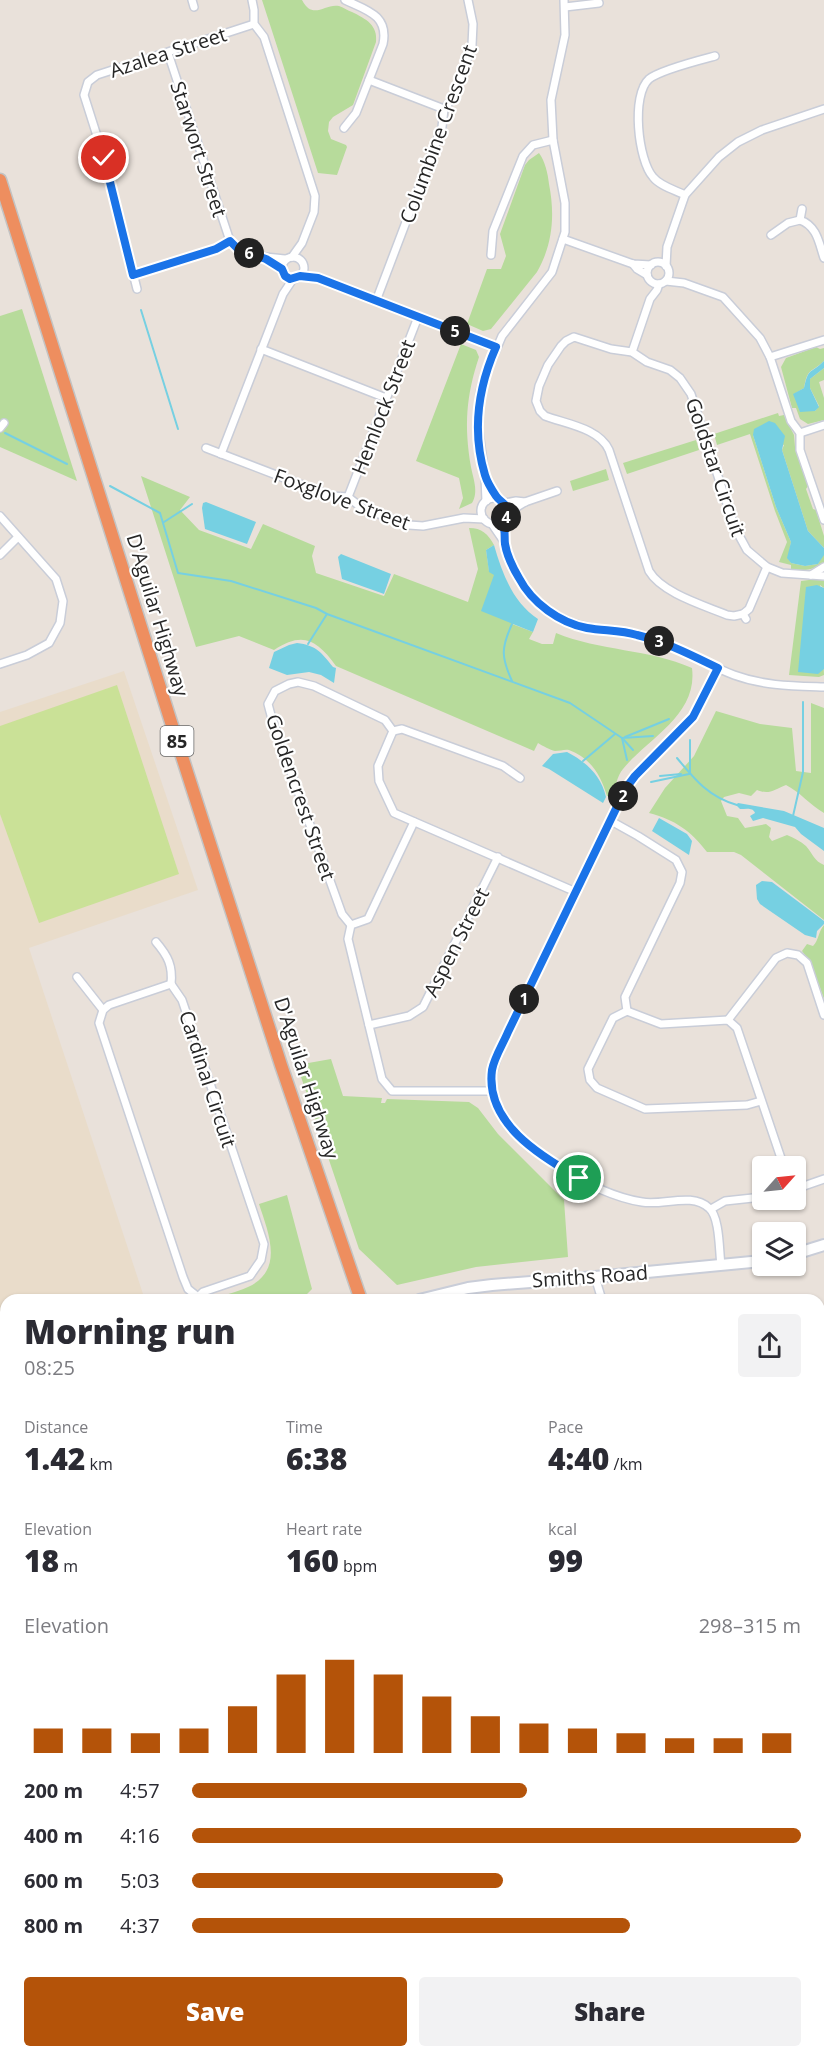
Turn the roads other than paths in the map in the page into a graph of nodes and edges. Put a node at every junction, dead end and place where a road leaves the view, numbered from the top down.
1 (252, 0) edge
2 (345, 0) edge
3 (468, 0) edge
4 (599, 3) dead end
5 (565, 4) edge
6 (254, 24) junction
7 (168, 52) junction
8 (716, 56) dead end
9 (369, 80) junction
10 (444, 109) junction
11 (824, 109) edge
12 (344, 128) dead end
13 (553, 140) junction
14 (0, 180) edge
15 (685, 195) junction
16 (802, 209) dead end
17 (800, 220) junction
18 (771, 236) dead end
19 (563, 239) junction
20 (230, 241) junction
21 (302, 243) junction
22 (667, 248) junction
23 (491, 255) dead end
24 (289, 258) junction
25 (824, 258) edge
26 (266, 259) junction
27 (301, 260) junction
28 (654, 263) junction
29 (633, 264) junction
30 (304, 268) junction
31 (668, 269) junction
32 (283, 272) junction
33 (133, 275) junction
34 (297, 278) junction
35 (318, 278) junction
36 (649, 278) junction
37 (666, 281) junction
38 (684, 283) junction
39 (658, 284) junction
40 (137, 289) dead end
41 (283, 294) junction
42 (650, 299) junction
43 (376, 301) junction
44 (418, 317) junction
45 (824, 340) edge
46 (496, 347) junction
47 (261, 350) junction
48 (632, 352) junction
49 (770, 357) junction
50 (386, 398) junction
51 (824, 425) edge
52 (800, 433) junction
53 (206, 448) dead end
54 (221, 454) junction
55 (485, 477) junction
56 (557, 491) dead end
57 (348, 497) junction
58 (496, 498) junction
59 (486, 501) junction
60 (525, 502) junction
61 (505, 503) junction
62 (481, 509) junction
63 (507, 513) junction
64 (0, 516) edge
65 (464, 518) junction
66 (484, 519) junction
67 (824, 520) edge
68 (502, 522) junction
69 (492, 524) junction
70 (18, 537) junction
71 (505, 543) junction
72 (0, 555) edge
73 (767, 567) junction
74 (824, 567) edge
75 (811, 575) junction
76 (824, 576) edge
77 (0, 664) edge
78 (718, 668) junction
79 (824, 687) edge
80 (393, 731) junction
81 (520, 778) dead end
82 (611, 821) junction
83 (414, 822) junction
84 (498, 857) junction
85 (576, 892) junction
86 (351, 925) junction
87 (156, 942) dead end
88 (77, 977) dead end
89 (171, 984) junction
90 (103, 1010) junction
91 (627, 1011) junction
92 (824, 1015) edge
93 (728, 1020) junction
94 (369, 1025) junction
95 (492, 1091) junction
96 (761, 1101) junction
97 (780, 1156) edge
98 (824, 1179) edge
99 (806, 1185) edge
100 (752, 1197) edge
101 (711, 1209) junction
102 (824, 1245) edge
103 (806, 1251) edge
104 (752, 1262) edge
105 (721, 1265) junction
106 (595, 1277) junction
107 (193, 1294) edge
108 (202, 1294) edge
109 (359, 1294) edge
110 (444, 1294) edge
111 (600, 1294) edge

1 - 6 street
2 - 9 street
3 - 10 street, Columbine Crescent
4 - 5 street
5 - 13 street
6 - 7 street, Azalea Street
6 - 21 street
7 - 20 street, Starwort Street
7 - 33 street, Azalea Street
8 - 15 street
9 - 10 street
9 - 12 street
10 - 43 street, Columbine Crescent
11 - 15 street
13 - 19 street
13 - 23 street
14 - 109 highway, D'Aguilar Highway / 85
15 - 22 street
16 - 17 street
17 - 18 street
17 - 25 street
19 - 29 street
19 - 46 street
20 - 26 street, Starwort Street
20 - 33 street
21 - 24 street
21 - 27 street
22 - 28 street
22 - 31 street
24 - 26 street, Starwort Street
24 - 27 street
24 - 32 street
26 - 32 street, Starwort Street
27 - 30 street
28 - 29 street
28 - 31 street
28 - 36 street
29 - 36 street
30 - 34 street
30 - 35 street
31 - 37 street
31 - 38 street
32 - 34 street, Starwort Street
32 - 41 street
33 - 40 street
34 - 35 street
34 - 41 street
35 - 43 street
36 - 39 street
36 - 42 street
37 - 38 street
37 - 39 street
38 - 49 street
39 - 42 street
41 - 47 street
42 - 48 street
43 - 44 street
44 - 46 street
44 - 50 street, Hemlock Street
45 - 49 street
46 - 55 street
47 - 50 street
47 - 54 street
48 - 73 street, Goldstar Circuit
48 - 73 street, Goldstar Circuit
49 - 52 street
50 - 57 street, Hemlock Street
51 - 52 street
52 - 67 street
53 - 54 street, Foxglove Street
54 - 57 street, Foxglove Street
55 - 58 street
55 - 59 street
56 - 60 street
57 - 65 street, Foxglove Street
58 - 59 street
58 - 61 street
59 - 62 street
60 - 61 street
60 - 63 street
61 - 63 street
62 - 65 street, Foxglove Street
62 - 66 street
63 - 68 street
64 - 70 street
65 - 66 street, Foxglove Street
66 - 69 street
68 - 69 street
68 - 71 street
69 - 71 street
70 - 72 street
70 - 77 street
71 - 78 street
73 - 75 street, Goldstar Circuit
74 - 75 street
75 - 76 street, Goldstar Circuit
78 - 79 street
78 - 82 street
80 - 81 street
80 - 83 street
80 - 86 street, Goldencrest Street
82 - 85 street
82 - 91 street
83 - 84 street
83 - 86 street
84 - 85 street
84 - 94 street, Aspen Street
85 - 95 street
86 - 94 street
87 - 89 street
88 - 90 street
89 - 90 street
89 - 108 street, Cardinal Circuit
90 - 107 street, Cardinal Circuit
91 - 93 street
91 - 96 street
92 - 93 street
93 - 96 street
94 - 95 street
95 - 101 street
96 - 97 street
98 - 99 street
100 - 101 street
101 - 105 street
102 - 103 main road
104 - 105 main road, Smiths Road
105 - 106 main road, Smiths Road
106 - 110 main road, Smiths Road
106 - 111 street

